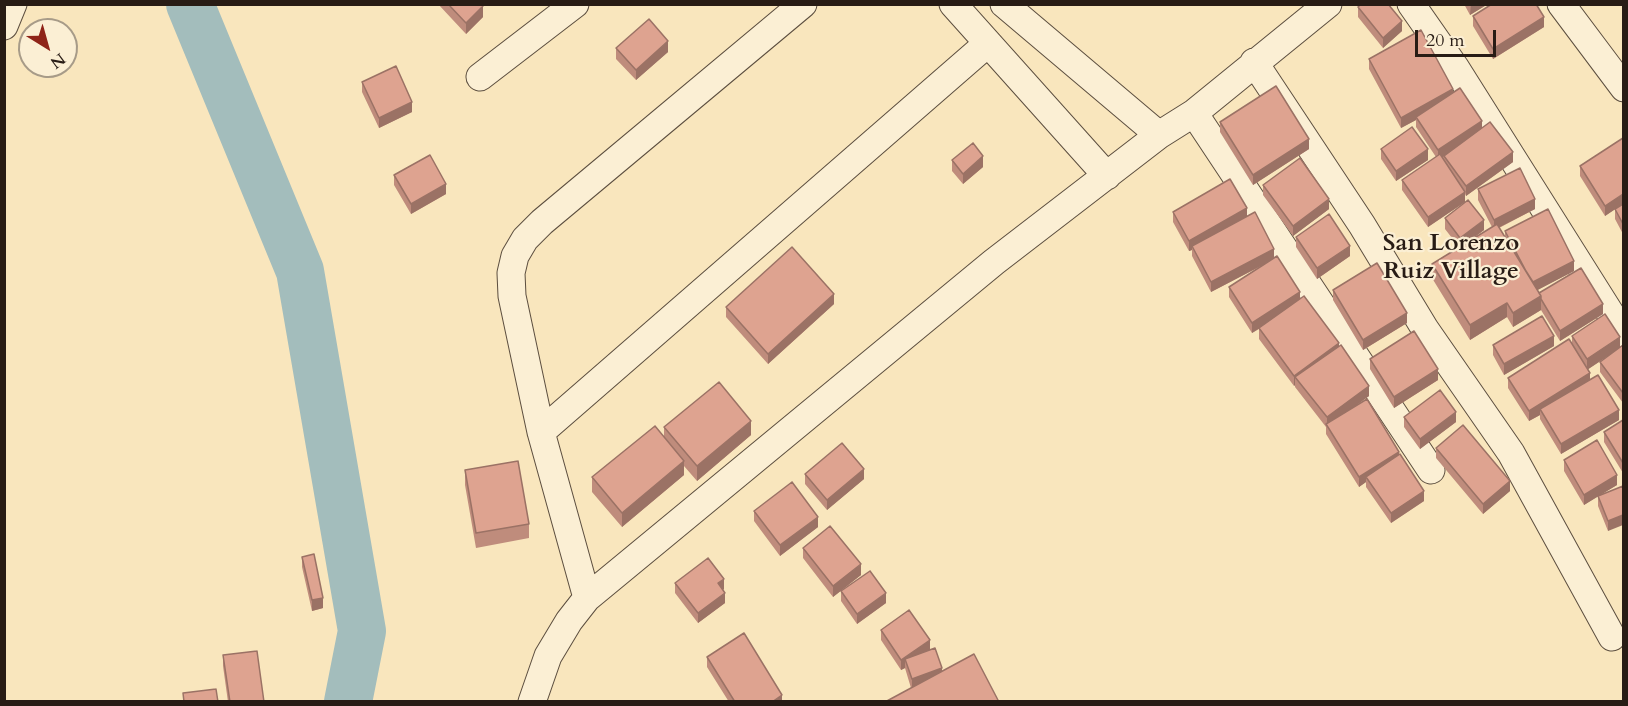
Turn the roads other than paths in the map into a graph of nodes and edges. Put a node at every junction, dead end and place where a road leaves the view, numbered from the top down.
1 (13, 4) edge
2 (575, 4) edge
3 (803, 4) edge
4 (953, 4) edge
5 (1004, 4) edge
6 (1328, 4) edge
7 (1411, 4) edge
8 (1561, 4) edge
9 (4, 26) edge
10 (987, 44) junction
11 (1254, 62) junction
12 (480, 77) dead end
13 (1623, 88) edge
14 (1194, 113) junction
15 (1159, 135) junction
16 (1107, 176) junction
17 (1623, 335) edge
18 (541, 432) junction
19 (1431, 470) dead end
20 (587, 598) junction
21 (1612, 636) dead end
22 (532, 702) edge

1 - 9 street
2 - 12 street
3 - 18 street
4 - 10 street
5 - 15 street
6 - 11 street
7 - 17 street
8 - 13 street
10 - 16 street
10 - 18 street
11 - 14 street
11 - 21 street
14 - 15 street
14 - 19 street
15 - 16 street
16 - 20 street
18 - 20 street
20 - 22 street

